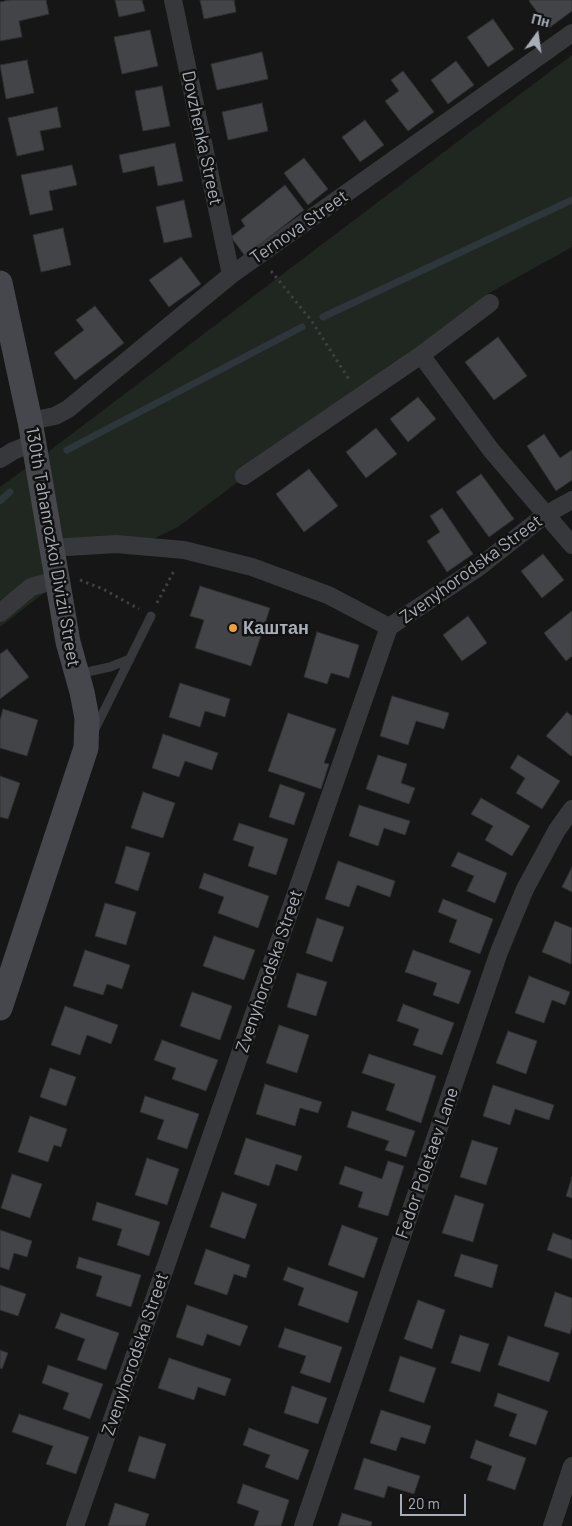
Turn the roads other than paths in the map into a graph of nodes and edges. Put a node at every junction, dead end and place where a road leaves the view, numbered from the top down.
1 (173, 0) edge
2 (572, 34) edge
3 (231, 275) junction
4 (0, 283) edge
5 (490, 303) dead end
6 (422, 355) junction
7 (32, 432) junction
8 (0, 459) edge
9 (244, 476) dead end
10 (572, 500) edge
11 (545, 515) junction
12 (572, 545) edge
13 (52, 548) junction
14 (56, 580) junction
15 (0, 613) edge
16 (151, 616) road end
17 (389, 627) junction
18 (130, 659) junction
19 (76, 675) junction
20 (86, 748) junction
21 (572, 809) edge
22 (0, 1008) edge
23 (572, 1466) edge
24 (75, 1526) edge
25 (303, 1526) edge
26 (552, 1526) edge

1 - 3 street, Dovzhenka Street
2 - 3 street, Ternova Street
3 - 7 street, Ternova Street
4 - 7 street, 130th Tahanrozkoi Divizii Street
5 - 6 street
6 - 9 street
6 - 11 street
7 - 8 street, Ternova Street
7 - 13 street, 130th Tahanrozkoi Divizii Street
10 - 11 street, Zvenyhorodska Street
11 - 12 street
11 - 17 street, Zvenyhorodska Street
13 - 14 street, 130th Tahanrozkoi Divizii Street
13 - 17 street
14 - 15 street
14 - 19 street, 130th Tahanrozkoi Divizii Street
16 - 18 lane
17 - 24 street, Zvenyhorodska Street
18 - 19 lane
18 - 20 lane
19 - 20 street, 130th Tahanrozkoi Divizii Street
20 - 22 street, 130th Tahanrozkoi Divizii Street
21 - 25 street, Fedor Poletaev Lane
23 - 26 street

